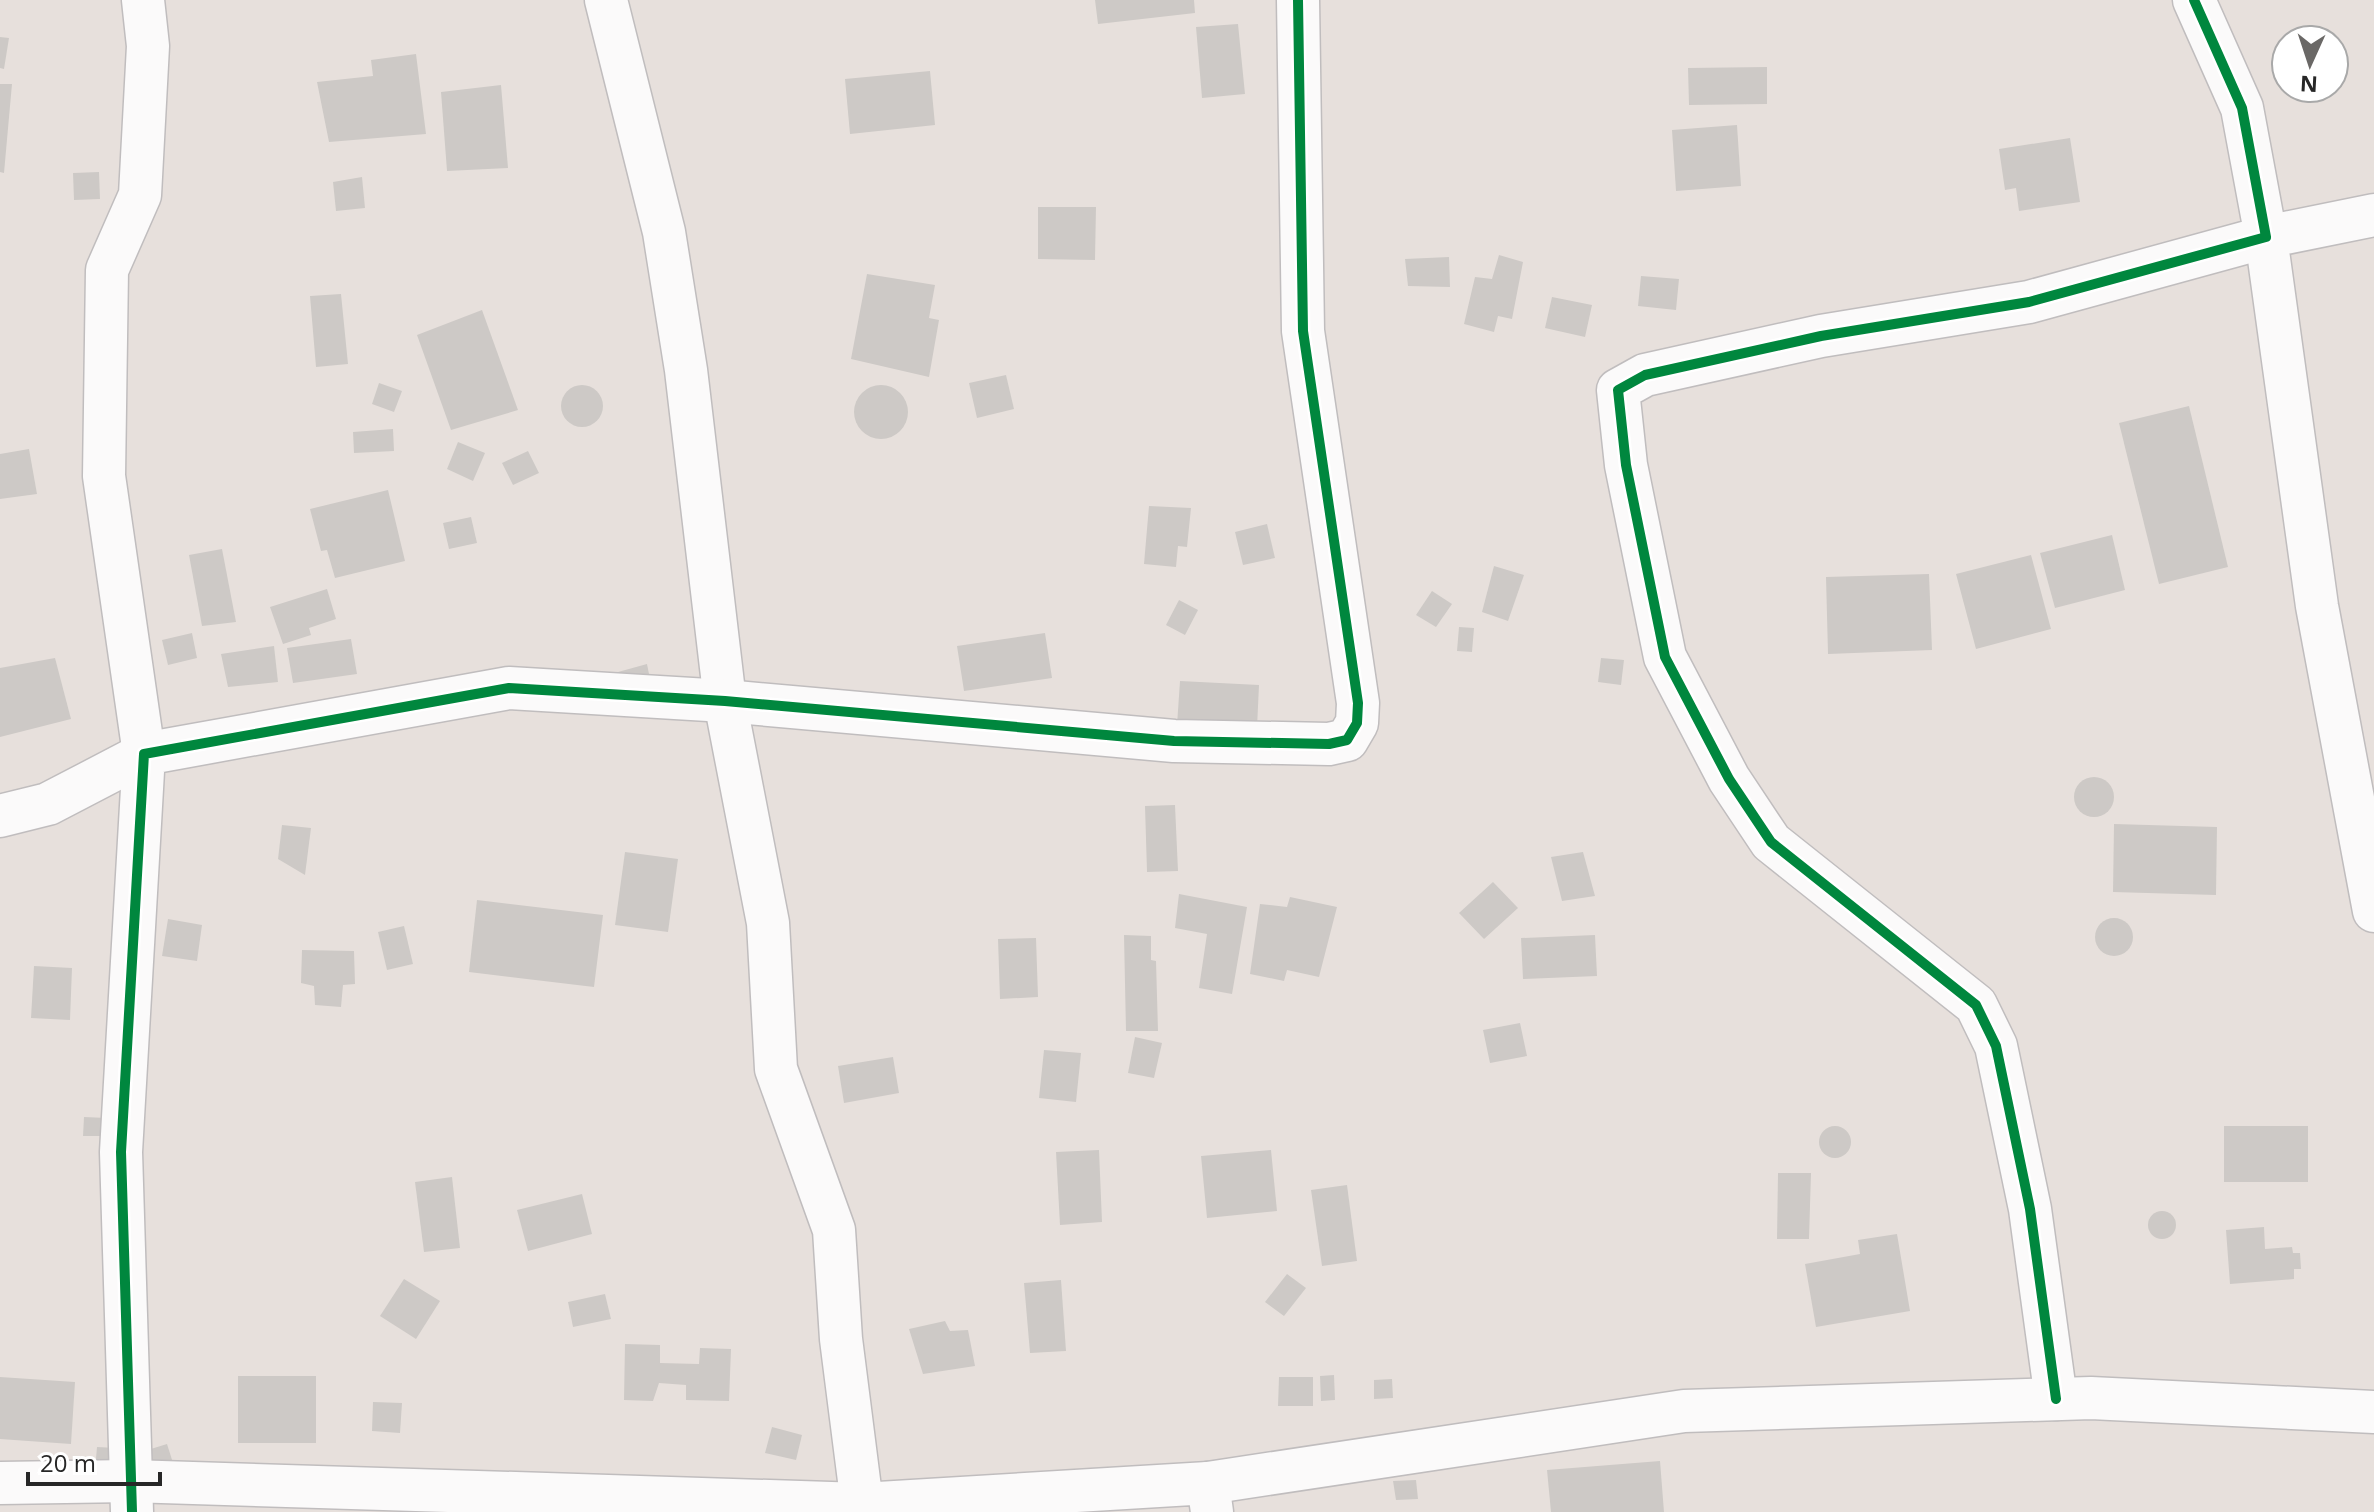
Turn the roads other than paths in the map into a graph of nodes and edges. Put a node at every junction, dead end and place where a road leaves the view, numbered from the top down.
1 (143, 0) edge
2 (606, 0) edge
3 (1298, 0) edge
4 (2194, 0) edge
5 (2374, 215) edge
6 (2266, 237) junction
7 (725, 701) junction
8 (144, 754) junction
9 (0, 816) edge
10 (2374, 911) edge
11 (2056, 1399) junction
12 (2374, 1412) edge
13 (0, 1483) edge
14 (131, 1497) edge
15 (1210, 1498) edge
16 (862, 1504) junction

1 - 8 street
2 - 7 street
3 - 7 street
4 - 6 street
5 - 6 street
6 - 10 street
6 - 11 street
7 - 8 street
7 - 16 street
8 - 9 street
8 - 14 street
11 - 12 street
11 - 15 street
13 - 14 street
14 - 16 street
15 - 16 street

